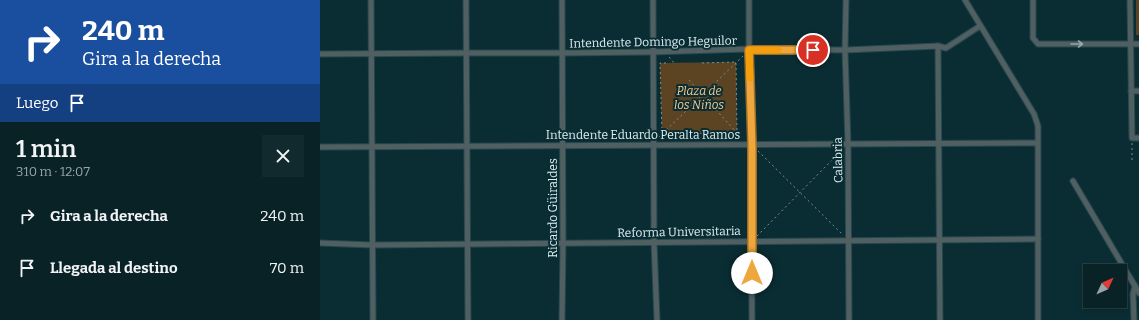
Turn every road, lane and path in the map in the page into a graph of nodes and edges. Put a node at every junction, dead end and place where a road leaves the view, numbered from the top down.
1 (371, 0) edge
2 (466, 0) edge
3 (562, 0) edge
4 (653, 0) edge
5 (749, 0) edge
6 (846, 0) edge
7 (965, 0) edge
8 (1034, 0) edge
9 (1130, 0) edge
10 (980, 26) junction
11 (1131, 44) junction
12 (1139, 44) edge
13 (938, 46) junction
14 (749, 50) junction
15 (845, 50) junction
16 (652, 52) junction
17 (371, 53) junction
18 (466, 53) junction
19 (562, 53) junction
20 (320, 54) edge
21 (736, 62) junction
22 (666, 63) dead end
23 (702, 63) dead end
24 (689, 80) dead end
25 (1131, 91) junction
26 (1139, 91) edge
27 (702, 95) junction
28 (737, 133) junction
29 (662, 134) junction
30 (1132, 138) junction
31 (1139, 138) edge
32 (1037, 143) junction
33 (848, 144) junction
34 (939, 144) junction
35 (653, 145) junction
36 (752, 145) junction
37 (466, 146) junction
38 (563, 146) junction
39 (320, 147) edge
40 (372, 147) junction
41 (1132, 161) dead end
42 (1073, 181) dead end
43 (800, 193) junction
44 (1038, 238) junction
45 (940, 239) junction
46 (848, 240) junction
47 (752, 241) junction
48 (654, 242) junction
49 (320, 243) edge
50 (563, 243) junction
51 (467, 244) junction
52 (372, 245) junction
53 (1135, 286) junction
54 (1139, 292) edge
55 (373, 320) edge
56 (468, 320) edge
57 (562, 320) edge
58 (657, 320) edge
59 (752, 320) edge
60 (849, 320) edge
61 (940, 320) edge
62 (1038, 320) edge
63 (1134, 320) edge

1 - 17 street
2 - 18 street
3 - 19 street, Ricardo Güiraldes
4 - 16 street
5 - 14 street
6 - 15 street, Calabria
7 - 10 street
8 -> 11 street
9 - 11 street
10 - 13 street, Intendente Domingo Heguilor
10 - 32 street
11 - 12 street
11 - 25 street
13 - 15 street, Intendente Domingo Heguilor
13 - 34 street
14 - 15 street, Intendente Domingo Heguilor
14 - 16 street, Intendente Domingo Heguilor
14 - 21 path
14 - 36 street
15 - 33 street, Calabria
16 - 19 street, Intendente Domingo Heguilor
16 - 35 street
17 - 18 street, Intendente Domingo Heguilor
17 - 20 street, Intendente Domingo Heguilor
17 - 40 street
18 - 19 street, Intendente Domingo Heguilor
18 - 37 street
19 - 38 street, Ricardo Güiraldes
21 - 23 path
21 - 27 path
21 - 28 path
22 - 29 path
24 - 27 path
25 - 26 street
25 - 30 street
27 - 28 path
27 - 29 path
28 - 29 path
28 - 36 path
29 - 35 path
30 - 31 street
30 - 41 path
32 - 34 street, Intendente Eduardo Peralta Ramos
32 - 44 street
33 - 34 street, Intendente Eduardo Peralta Ramos
33 - 36 street, Intendente Eduardo Peralta Ramos
33 - 43 path
33 - 46 street, Calabria
34 - 45 street
35 - 36 street, Intendente Eduardo Peralta Ramos
35 - 38 street, Intendente Eduardo Peralta Ramos
35 - 48 street
36 - 43 path
36 - 47 street
37 - 38 street, Intendente Eduardo Peralta Ramos
37 - 40 street, Intendente Eduardo Peralta Ramos
37 - 51 street
38 - 50 street, Ricardo Güiraldes
39 - 40 street, Intendente Eduardo Peralta Ramos
40 - 52 street
42 - 53 street
43 - 46 path
43 - 47 path
44 - 45 street, Reforma Universitaria
44 - 62 street
45 - 46 street, Reforma Universitaria
45 - 61 street
46 - 47 street, Reforma Universitaria
46 - 60 street, Calabria
47 - 48 street, Reforma Universitaria
47 - 59 street
48 - 50 street, Reforma Universitaria
48 - 58 street
49 - 52 street, Reforma Universitaria
50 - 51 street, Reforma Universitaria
50 - 57 street, Ricardo Güiraldes
51 - 52 street, Reforma Universitaria
51 - 56 street
52 - 55 street
53 - 54 street
53 - 63 street

